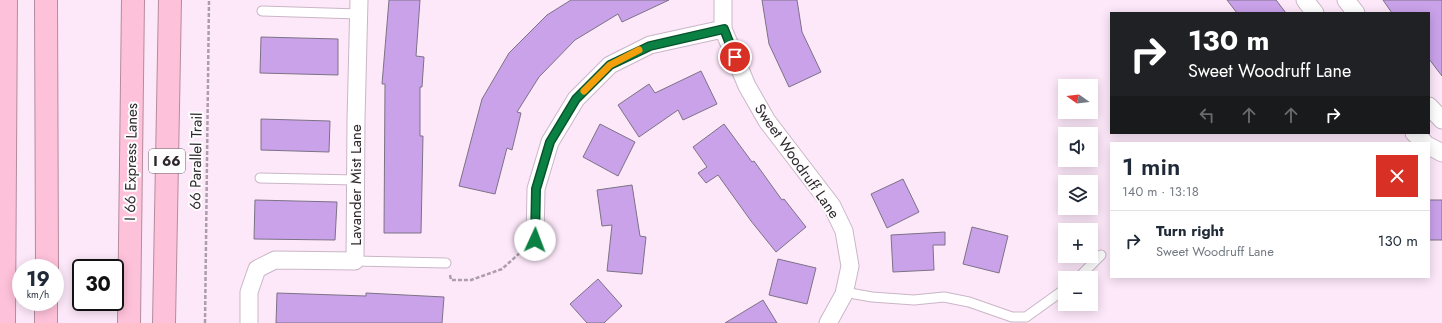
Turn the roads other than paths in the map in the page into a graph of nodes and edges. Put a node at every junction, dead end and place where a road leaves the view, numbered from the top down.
1 (6, 0) edge
2 (46, 0) edge
3 (133, 0) edge
4 (170, 0) edge
5 (723, 0) edge
6 (1305, 0) edge
7 (1346, 0) edge
8 (359, 7) edge
9 (262, 11) dead end
10 (1314, 12) edge
11 (1355, 12) edge
12 (724, 29) junction
13 (1430, 107) edge
14 (1442, 120) edge
15 (1415, 134) edge
16 (1424, 142) edge
17 (1430, 147) edge
18 (1442, 153) edge
19 (260, 178) dead end
20 (356, 180) junction
21 (535, 240) road end
22 (1102, 255) dead end
23 (47, 259) edge
24 (355, 261) junction
25 (446, 263) road end
26 (1085, 271) edge
27 (844, 292) junction
28 (1058, 294) edge
29 (46, 311) edge
30 (4, 323) edge
31 (46, 323) edge
32 (129, 323) edge
33 (164, 323) edge
34 (249, 323) edge
35 (828, 323) edge

1 - 30 highway
2 - 23 highway
3 - 32 highway, I 66 Express Lanes
4 - 33 highway, I 66
5 - 12 street, Sweet Woodruff Lane
6 - 10 street
7 - 11 street
8 - 9 lane
8 - 20 street, Lavander Mist Lane
12 - 21 street
12 - 27 street, Sweet Woodruff Lane
13 - 14 street
15 - 16 street
17 - 18 street
19 - 20 lane
20 - 24 street, Lavander Mist Lane
22 - 26 lane
24 - 25 lane
24 - 34 street, Lavander Mist Lane
27 - 28 lane
27 - 35 street, Sweet Woodruff Lane
29 - 31 highway

